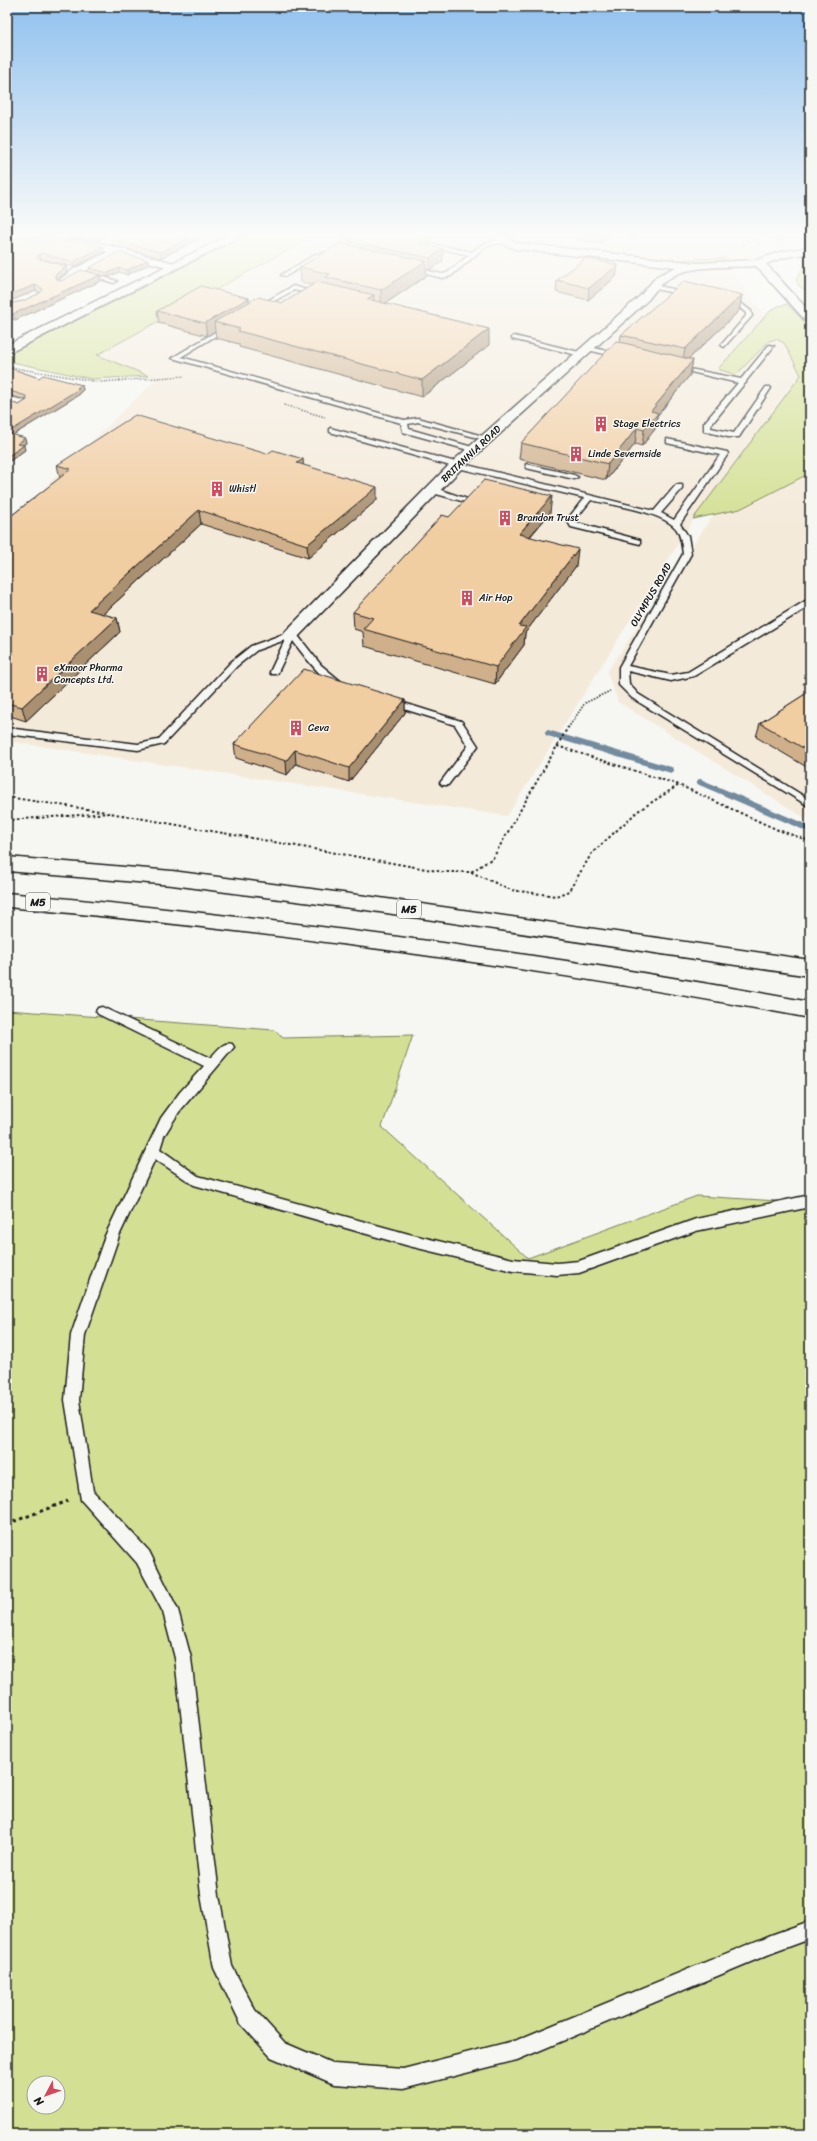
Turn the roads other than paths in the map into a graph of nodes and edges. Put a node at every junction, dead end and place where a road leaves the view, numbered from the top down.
1 (41, 333) edge
2 (217, 333) edge
3 (604, 333) edge
4 (735, 333) edge
5 (514, 338) dead end
6 (724, 346) dead end
7 (771, 346) dead end
8 (7, 350) edge
9 (584, 351) junction
10 (627, 357) edge
11 (666, 365) edge
12 (744, 382) junction
13 (768, 388) dead end
14 (404, 422) junction
15 (333, 430) dead end
16 (486, 438) junction
17 (670, 441) dead end
18 (474, 449) junction
19 (457, 465) junction
20 (529, 466) edge
21 (550, 471) junction
22 (574, 477) edge
23 (537, 484) junction
24 (679, 487) dead end
25 (432, 490) junction
26 (589, 497) junction
27 (469, 500) edge
28 (656, 514) junction
29 (676, 523) junction
30 (637, 542) dead end
31 (810, 602) edge
32 (292, 634) junction
33 (623, 667) junction
34 (274, 672) dead end
35 (353, 690) edge
36 (383, 700) edge
37 (7, 731) edge
38 (445, 784) dead end
39 (810, 804) edge
40 (7, 864) edge
41 (7, 900) edge
42 (810, 968) edge
43 (765, 1002) junction
44 (810, 1010) edge
45 (102, 1011) dead end
46 (810, 1015) edge
47 (228, 1047) dead end
48 (213, 1065) junction
49 (153, 1151) junction
50 (810, 1201) edge
51 (810, 1930) edge

1 - 8 main road
2 - 14 lane
3 - 9 main road, BRITANNIA ROAD
4 - 6 lane
5 - 9 lane
7 - 12 lane
9 - 10 lane
9 - 16 main road, BRITANNIA ROAD
11 - 12 lane
12 - 13 lane
14 - 16 lane
14 - 18 lane
15 - 19 lane
16 - 18 main road, BRITANNIA ROAD
17 - 29 lane
18 - 19 main road, BRITANNIA ROAD
19 - 23 lane
19 - 25 main road, BRITANNIA ROAD
20 - 21 lane
21 - 22 lane
21 - 23 lane
23 - 26 lane
24 - 28 lane
25 - 27 lane
25 - 32 main road, BRITANNIA ROAD
26 - 28 lane
26 - 30 lane
28 - 29 lane
29 - 33 lane, OLYMPUS ROAD
31 - 33 lane
32 - 34 lane
32 - 35 lane
32 - 37 lane
33 - 39 lane
36 - 38 lane
40 - 42 main road, M5
41 - 43 main road, M5
43 - 44 main road, M5
43 - 46 main road, M5
45 - 48 lane
47 - 48 lane
48 - 49 lane
49 - 50 lane
49 - 51 lane

